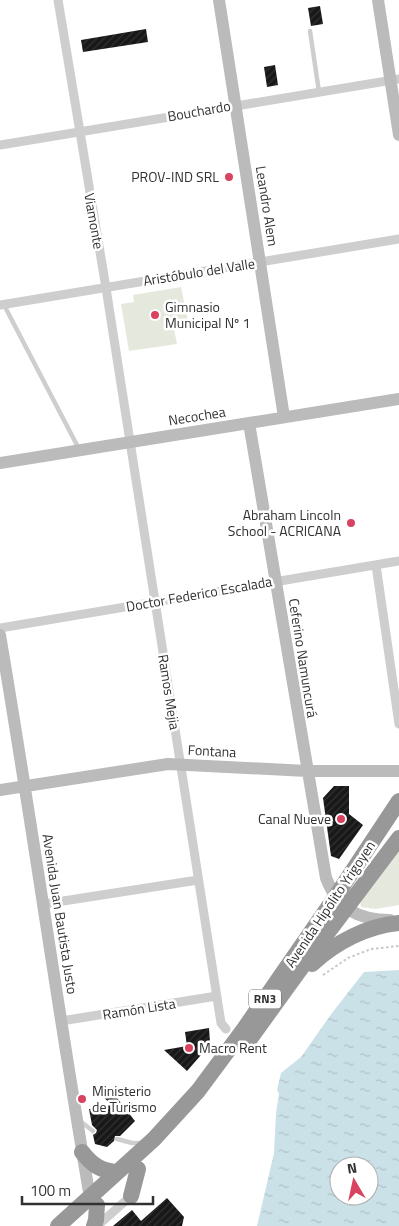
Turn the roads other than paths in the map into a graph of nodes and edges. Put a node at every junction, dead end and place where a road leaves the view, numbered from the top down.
1 (58, 0) edge
2 (220, 0) edge
3 (378, 0) edge
4 (310, 31) dead end
5 (395, 80) edge
6 (319, 92) junction
7 (236, 105) junction
8 (79, 132) junction
9 (399, 135) edge
10 (0, 145) edge
11 (399, 240) edge
12 (260, 262) junction
13 (106, 288) junction
14 (2, 305) edge
15 (399, 399) edge
16 (284, 417) junction
17 (249, 423) junction
18 (130, 442) junction
19 (79, 450) junction
20 (0, 463) edge
21 (399, 561) edge
22 (376, 565) junction
23 (275, 581) junction
24 (155, 601) junction
25 (0, 628) edge
26 (0, 635) edge
27 (399, 724) edge
28 (181, 764) junction
29 (307, 771) junction
30 (399, 771) edge
31 (26, 786) junction
32 (0, 790) edge
33 (399, 801) edge
34 (399, 838) edge
35 (198, 880) junction
36 (336, 896) junction
37 (44, 904) junction
38 (347, 909) junction
39 (399, 921) edge
40 (217, 996) junction
41 (277, 1002) junction
42 (61, 1021) junction
43 (244, 1028) junction
44 (226, 1029) joint
45 (76, 1118) junction
46 (93, 1131) dead end
47 (116, 1139) dead end
48 (154, 1139) junction
49 (82, 1152) junction
50 (138, 1168) junction
51 (117, 1172) junction
52 (131, 1196) joint
53 (94, 1202) junction
54 (58, 1226) edge
55 (72, 1226) edge
56 (95, 1226) edge

1 - 8 street, Viamonte
2 - 7 main road, Leandro Alem
3 - 5 main road
4 - 6 lane
5 - 6 street, Bouchardo
5 - 9 main road
6 - 7 street, Bouchardo
7 - 8 street, Bouchardo
7 - 12 main road, Leandro Alem
8 - 10 street, Bouchardo
8 - 13 street, Viamonte
11 - 12 street, Aristóbulo del Valle
12 - 13 street, Aristóbulo del Valle
12 - 16 main road, Leandro Alem
13 - 14 street, Aristóbulo del Valle
13 - 18 street, Viamonte
14 - 19 lane
15 - 16 main road, Necochea
16 - 17 main road, Necochea
17 - 18 main road, Necochea
17 - 23 main road, Ceferino Namuncurá
18 - 19 main road, Necochea
18 - 24 street, Ramos Mejia
19 - 20 main road, Necochea
21 - 22 street, Doctor Federico Escalada
22 - 23 street, Doctor Federico Escalada
22 - 27 street
23 - 24 street, Doctor Federico Escalada
23 - 29 main road, Ceferino Namuncurá
24 - 25 street, Doctor Federico Escalada
24 - 28 street, Ramos Mejia
26 - 31 main road, Avenida Juan Bautista Justo
28 - 29 main road, Fontana
28 - 31 main road, Fontana
28 - 35 street, Ramos Mejia
29 - 30 main road, Fontana
29 - 36 main road, Ceferino Namuncurá
31 - 32 main road, Fontana
31 - 37 main road, Avenida Juan Bautista Justo
33 - 36 highway, Avenida Hipólito Yrigoyen / RN3
34 - 38 highway
35 - 37 street
35 - 40 street, Ramos Mejia
36 - 38 main road, Ceferino Namuncurá
36 - 43 highway, Avenida Hipólito Yrigoyen / RN3
37 - 42 main road, Avenida Juan Bautista Justo
38 - 39 main road
38 - 41 highway
39 - 41 highway, RN3
40 - 42 street, Ramón Lista
40 - 44 street, Ramos Mejia
41 - 50 highway, Avenida Hipólito Yrigoyen / RN3
42 - 45 main road, Avenida Juan Bautista Justo
43 - 44 highway
43 - 48 highway, Avenida Hipólito Yrigoyen / RN3
45 - 46 lane
45 - 49 main road, Avenida Juan Bautista Justo
47 - 48 lane
48 - 51 highway, Avenida Hipólito Yrigoyen / RN3
49 - 51 highway
49 - 53 main road, Avenida Juan Bautista Justo
50 - 52 highway
50 - 53 highway, Avenida Hipólito Yrigoyen / RN3
51 - 53 highway, Avenida Hipólito Yrigoyen / RN3
52 - 56 street
53 - 54 highway, Avenida Hipólito Yrigoyen / RN3
53 - 55 highway, Avenida Hipólito Yrigoyen / RN3
53 - 56 highway

